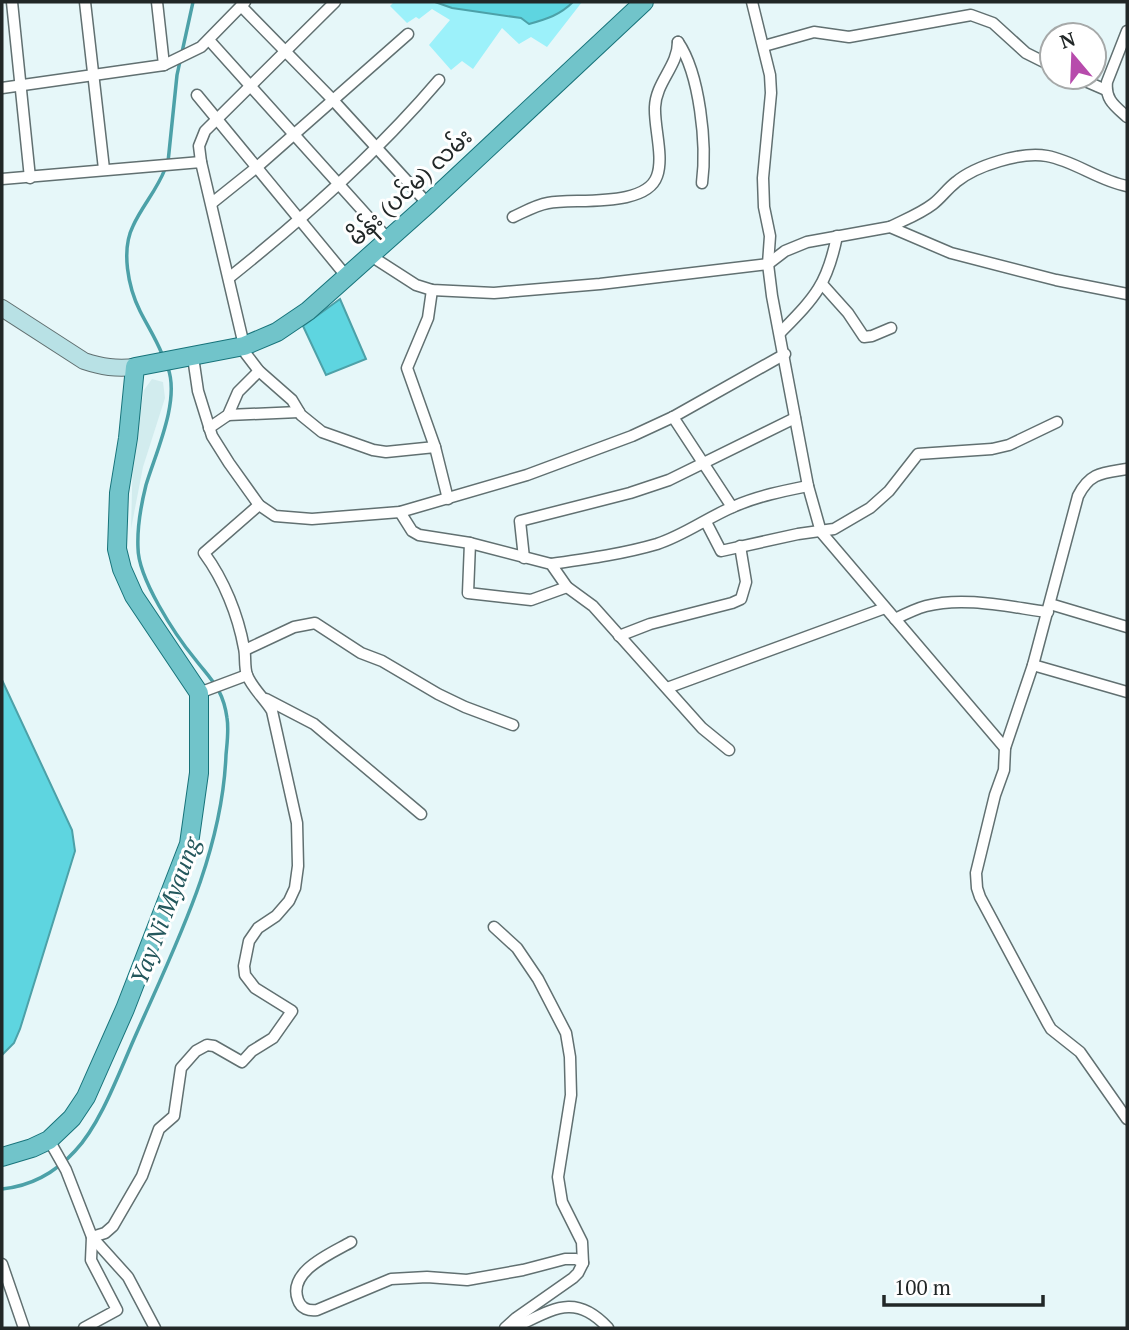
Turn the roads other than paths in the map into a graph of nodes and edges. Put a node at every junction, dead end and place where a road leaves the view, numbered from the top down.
1 (12, 2) edge
2 (85, 2) edge
3 (157, 2) edge
4 (335, 2) edge
5 (644, 2) edge
6 (752, 2) edge
7 (243, 4) edge
8 (1127, 31) edge
9 (408, 34) dead end
10 (208, 40) junction
11 (764, 46) junction
12 (287, 51) junction
13 (1038, 59) edge
14 (169, 63) junction
15 (93, 76) junction
16 (439, 80) dead end
17 (1108, 84) edge
18 (20, 85) junction
19 (251, 85) junction
20 (2, 88) edge
21 (1106, 91) edge
22 (197, 95) dead end
23 (332, 99) junction
24 (1127, 117) edge
25 (217, 119) junction
26 (295, 133) junction
27 (377, 149) junction
28 (201, 162) junction
29 (257, 167) junction
30 (104, 169) junction
31 (30, 178) junction
32 (2, 179) edge
33 (702, 183) dead end
34 (339, 185) junction
35 (1127, 186) edge
36 (212, 203) junction
37 (428, 204) junction
38 (513, 217) dead end
39 (301, 220) junction
40 (890, 227) junction
41 (837, 236) junction
42 (389, 240) junction
43 (371, 257) junction
44 (768, 264) junction
45 (230, 277) junction
46 (347, 278) junction
47 (822, 284) junction
48 (432, 290) junction
49 (1127, 294) edge
50 (2, 307) edge
51 (891, 328) dead end
52 (779, 333) junction
53 (244, 346) junction
54 (785, 354) junction
55 (187, 358) junction
56 (144, 366) junction
57 (259, 371) junction
58 (299, 412) junction
59 (228, 415) junction
60 (673, 417) junction
61 (795, 418) junction
62 (1057, 422) dead end
63 (209, 428) junction
64 (435, 447) junction
65 (703, 465) junction
66 (1127, 469) edge
67 (808, 486) junction
68 (448, 499) junction
69 (259, 505) junction
70 (732, 507) junction
71 (400, 512) junction
72 (706, 522) junction
73 (821, 532) junction
74 (470, 543) junction
75 (740, 546) junction
76 (524, 558) junction
77 (551, 564) junction
78 (567, 587) junction
79 (885, 608) junction
80 (1049, 608) junction
81 (895, 619) junction
82 (1127, 628) edge
83 (619, 636) junction
84 (245, 650) junction
85 (1033, 665) junction
86 (247, 675) junction
87 (667, 688) junction
88 (206, 690) junction
89 (1127, 692) edge
90 (265, 699) junction
91 (513, 725) dead end
92 (1004, 748) junction
93 (729, 750) dead end
94 (421, 814) dead end
95 (494, 927) dead end
96 (1127, 1119) edge
97 (49, 1140) junction
98 (2, 1157) edge
99 (92, 1237) junction
100 (351, 1242) dead end
101 (583, 1263) junction
102 (2, 1264) edge
103 (24, 1328) edge
104 (85, 1328) edge
105 (155, 1328) edge
106 (505, 1328) edge
107 (513, 1328) edge
108 (608, 1328) edge

1 - 18 street
2 - 15 street
3 - 14 street
4 - 12 street
5 - 37 main road, မိန်း (ပင်မ) လမ်း
6 - 11 street
7 - 10 street
7 - 12 street
8 - 17 street
9 - 23 street
10 - 14 street
10 - 19 street
11 - 13 street
11 - 44 street
12 - 19 street
12 - 23 street
14 - 15 street
15 - 18 street
15 - 30 street
16 - 27 street
18 - 20 street
18 - 31 street
19 - 25 street
19 - 26 street
21 - 24 street
22 - 25 street
23 - 26 street
23 - 27 street
25 - 28 street
25 - 29 street
26 - 29 street
26 - 34 street
27 - 34 street
27 - 37 street
28 - 30 street
28 - 36 street
29 - 36 street
29 - 39 street
30 - 31 street
31 - 32 street
33 - 38 street
34 - 39 street
34 - 42 street
35 - 40 street
36 - 45 street
37 - 42 main road, မိန်း (ပင်မ) လမ်း
39 - 45 street
39 - 46 street
40 - 41 street
40 - 49 street
41 - 44 street
41 - 47 street
42 - 43 main road, မိန်း (ပင်မ) လမ်း
43 - 46 main road, မိန်း (ပင်မ) လမ်း
43 - 48 street
44 - 48 street
44 - 52 street
45 - 53 street
46 - 53 main road, မိန်း (ပင်မ) လမ်း
47 - 51 street
47 - 52 street
48 - 64 street
50 - 56 main road
52 - 54 street
53 - 55 main road, မိန်း (ပင်မ) လမ်း
53 - 57 street
54 - 60 street
54 - 61 street
55 - 56 main road, မိန်း (ပင်မ) လမ်း
55 - 63 street
56 - 88 main road
57 - 58 street
57 - 59 street
58 - 59 street
58 - 64 street
59 - 63 street
60 - 65 street
60 - 68 street
61 - 65 street
61 - 67 street
62 - 73 street
63 - 69 street
64 - 68 street
65 - 70 street
65 - 76 street
66 - 80 street
67 - 70 street
67 - 73 street
68 - 71 street
69 - 71 street
69 - 84 street
70 - 72 street
71 - 74 street
72 - 75 street
72 - 77 street
73 - 75 street
73 - 79 street
74 - 76 street
74 - 78 street
75 - 83 street
76 - 77 street
77 - 78 street
78 - 83 street
79 - 81 street
79 - 87 street
80 - 81 street
80 - 82 street
80 - 85 street
81 - 92 street
83 - 87 street
84 - 86 street
84 - 91 street
85 - 89 street
85 - 92 street
86 - 88 street
86 - 90 street
87 - 93 street
88 - 97 main road
90 - 94 street
90 - 99 street
92 - 96 street
95 - 101 street
97 - 98 main road
97 - 99 street
99 - 104 street
99 - 105 street
100 - 101 street
101 - 106 street
102 - 103 street
107 - 108 street

